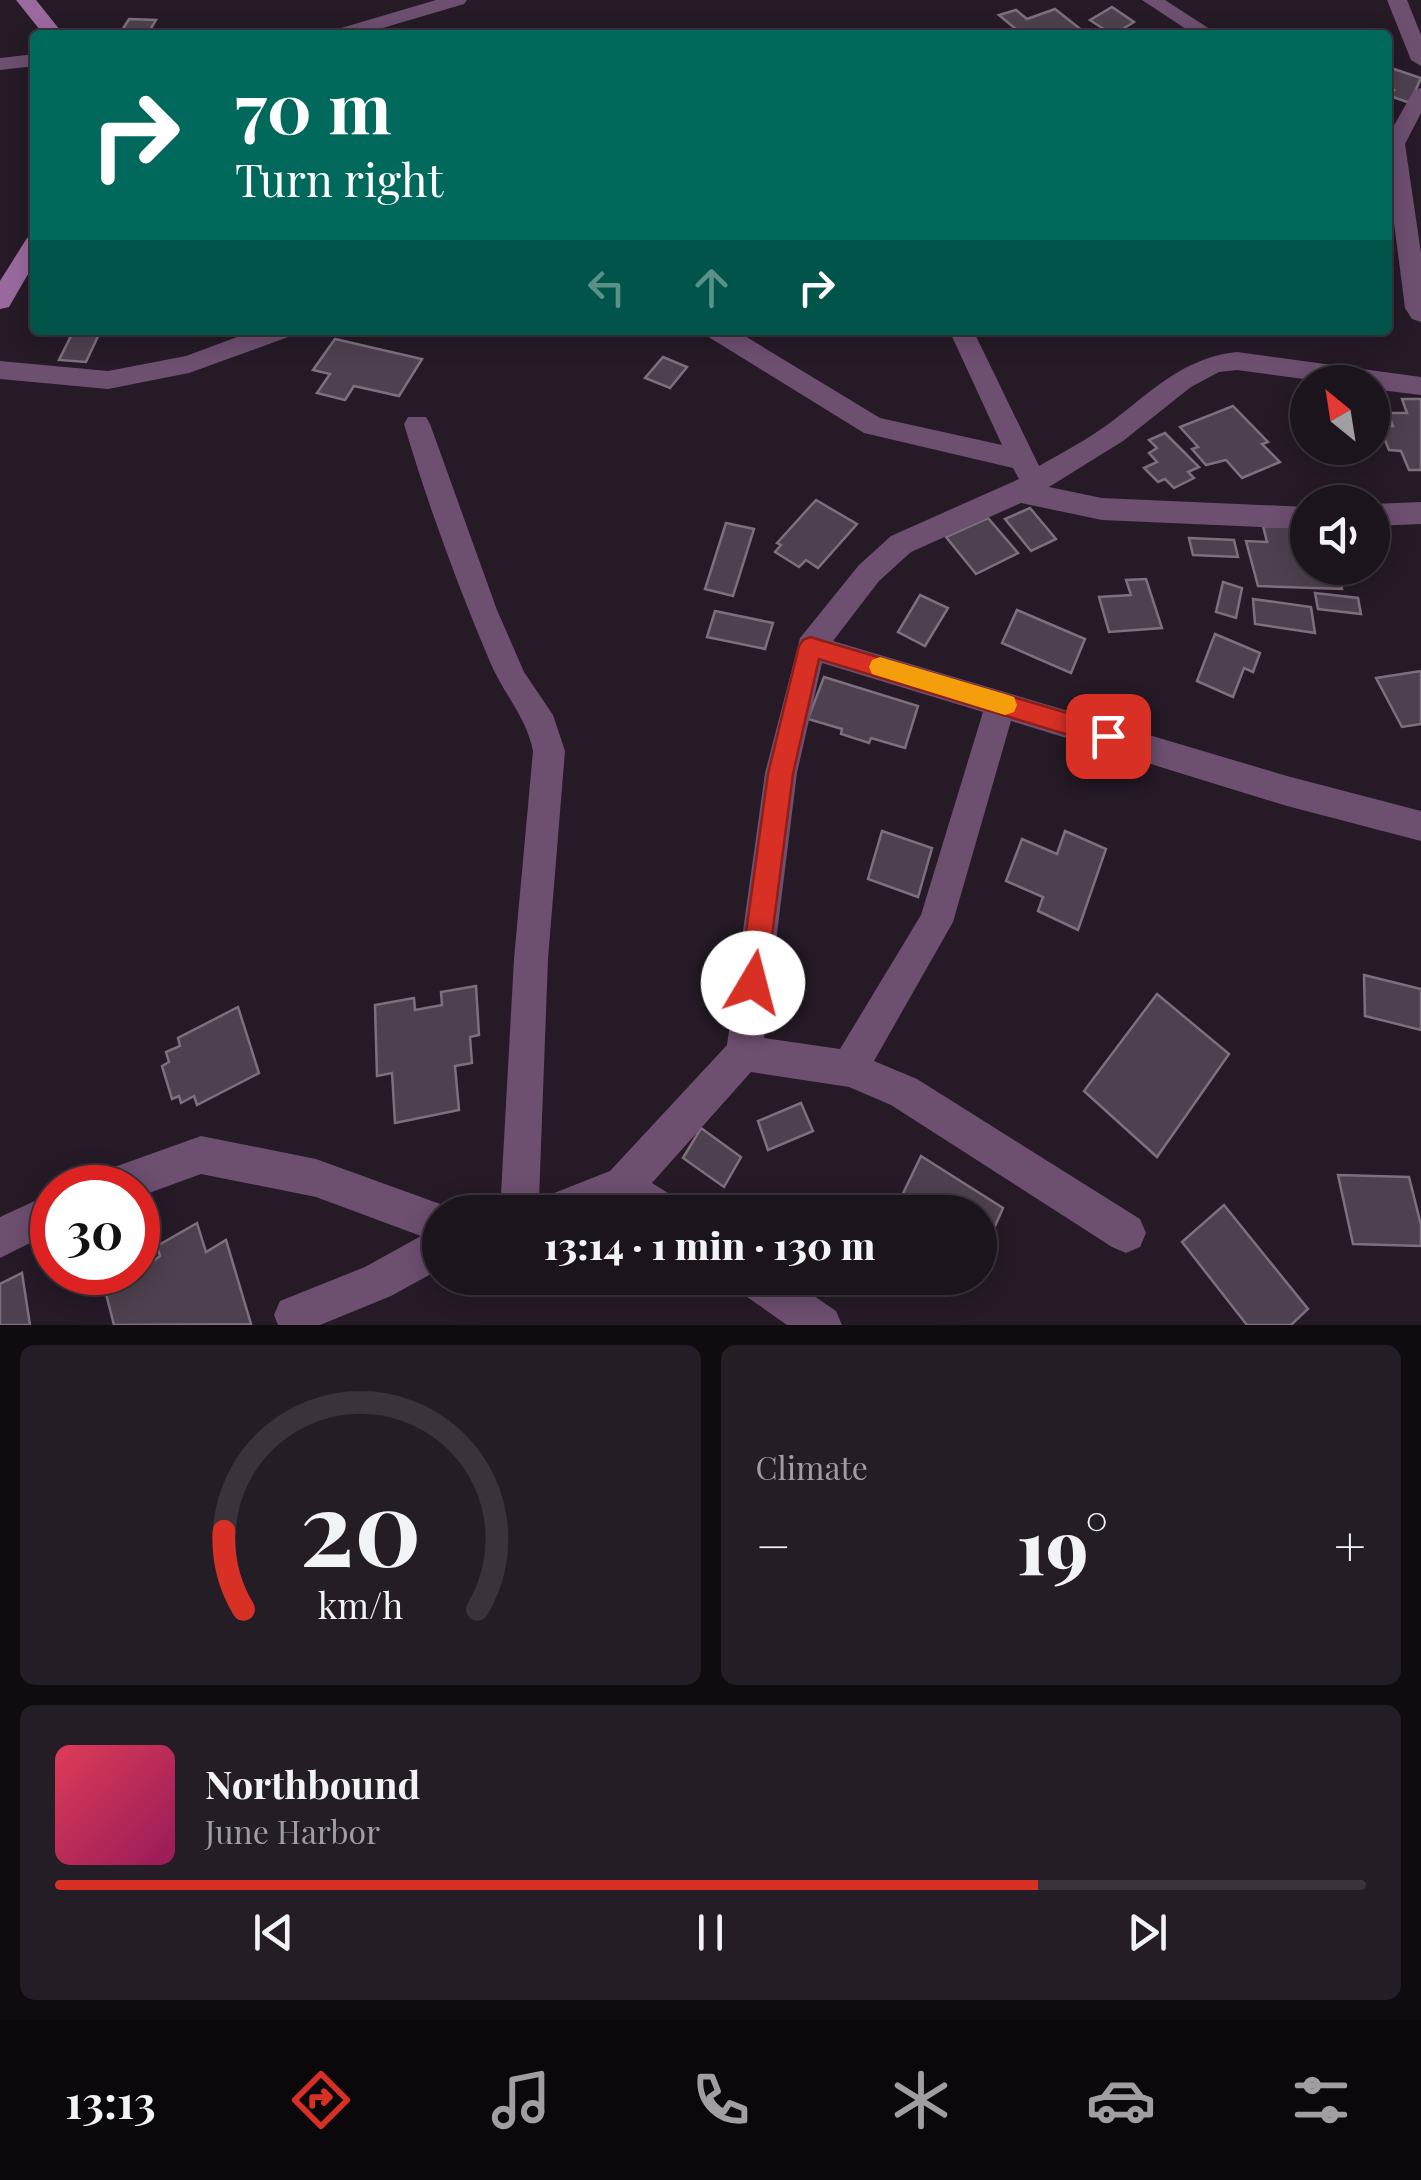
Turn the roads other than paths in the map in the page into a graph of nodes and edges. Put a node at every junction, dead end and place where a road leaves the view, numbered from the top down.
1 (26, 0) edge
2 (457, 0) edge
3 (1152, 0) edge
4 (1397, 0) edge
5 (50, 30) edge
6 (355, 30) edge
7 (1201, 30) edge
8 (1421, 60) edge
9 (30, 61) edge
10 (0, 64) edge
11 (1421, 94) edge
12 (1392, 140) edge
13 (1392, 149) edge
14 (30, 251) edge
15 (0, 301) edge
16 (1421, 313) edge
17 (268, 335) edge
18 (724, 335) edge
19 (963, 335) edge
20 (0, 370) edge
21 (1421, 386) edge
22 (417, 424) dead end
23 (1025, 478) junction
24 (1421, 513) edge
25 (1390, 515) edge
26 (1290, 517) edge
27 (810, 646) junction
28 (1001, 703) junction
29 (1421, 826) edge
30 (744, 1053) junction
31 (849, 1070) junction
32 (160, 1170) edge
33 (623, 1186) junction
34 (520, 1195) edge
35 (599, 1195) edge
36 (636, 1195) edge
37 (422, 1216) edge
38 (30, 1223) edge
39 (1126, 1233) dead end
40 (0, 1238) edge
41 (422, 1258) edge
42 (779, 1295) edge
43 (294, 1314) dead end
44 (822, 1325) edge

1 - 5 street
2 - 6 street
3 - 7 street
4 - 8 street
9 - 10 street
11 - 12 street
13 - 16 street
14 - 15 street
17 - 20 street
18 - 23 street
19 - 23 street
21 - 23 street
22 - 34 street
23 - 26 street
23 - 27 street
24 - 25 street
27 - 28 street
27 - 30 street
28 - 29 street
28 - 31 street
30 - 31 street
30 - 33 street
31 - 39 street
32 - 37 street
33 - 35 street
33 - 36 street
38 - 40 street
41 - 43 street
42 - 44 street

